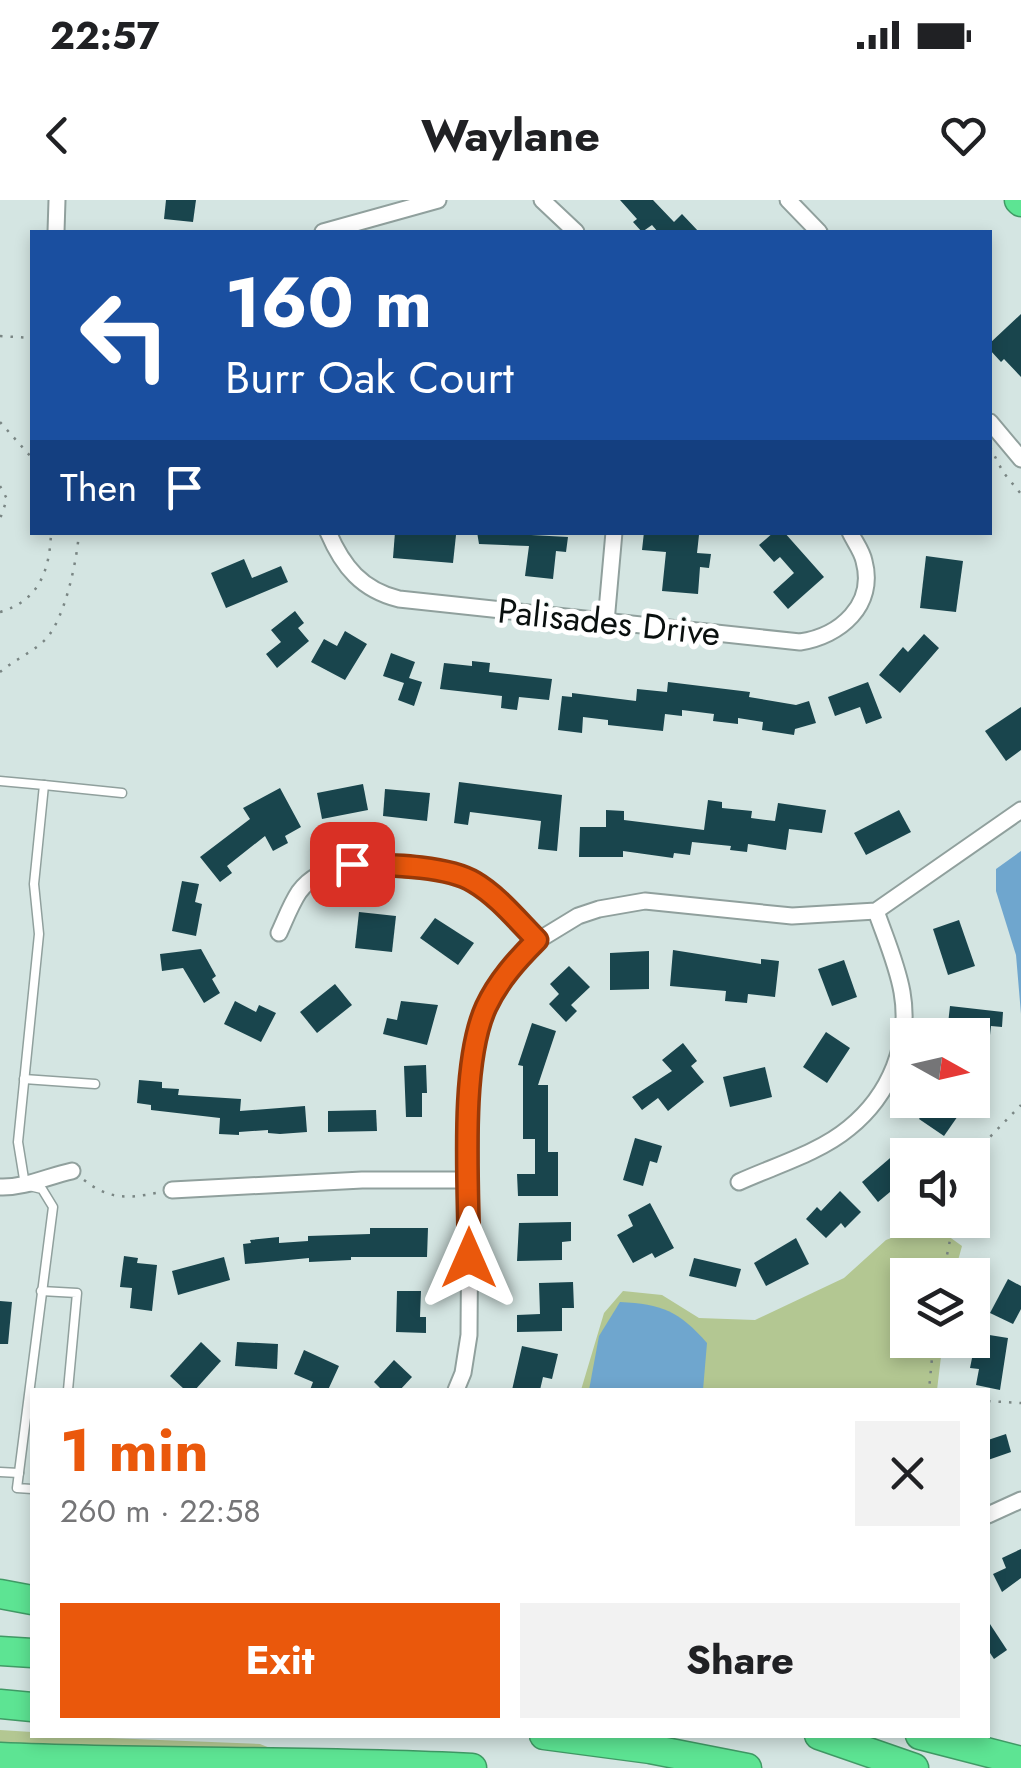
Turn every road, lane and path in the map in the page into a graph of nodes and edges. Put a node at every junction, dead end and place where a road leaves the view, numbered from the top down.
1 (57, 200) edge
2 (438, 200) edge
3 (542, 200) edge
4 (788, 200) edge
5 (348, 229) edge
6 (56, 230) edge
7 (574, 230) edge
8 (816, 230) edge
9 (0, 336) edge
10 (30, 338) edge
11 (0, 422) edge
12 (992, 424) edge
13 (992, 451) edge
14 (30, 456) edge
15 (1021, 458) edge
16 (0, 486) edge
17 (1021, 494) edge
18 (0, 519) edge
19 (51, 535) edge
20 (79, 535) edge
21 (329, 535) edge
22 (614, 535) edge
23 (852, 535) edge
24 (0, 612) edge
25 (606, 622) junction
26 (0, 672) edge
27 (0, 781) edge
28 (44, 785) junction
29 (122, 793) dead end
30 (1021, 810) edge
31 (876, 911) junction
32 (279, 934) dead end
33 (537, 940) junction
34 (24, 1079) junction
35 (95, 1084) dead end
36 (1021, 1105) edge
37 (989, 1138) edge
38 (72, 1171) joint
39 (469, 1180) junction
40 (739, 1182) dead end
41 (25, 1185) junction
42 (0, 1187) edge
43 (172, 1190) joint
44 (41, 1291) junction
45 (932, 1358) edge
46 (68, 1388) edge
47 (457, 1388) edge
48 (929, 1388) edge
49 (990, 1401) edge
50 (1021, 1403) edge
51 (0, 1472) edge
52 (19, 1473) junction
53 (30, 1488) edge
54 (1021, 1500) edge
55 (990, 1514) edge
56 (0, 1594) edge
57 (30, 1600) edge
58 (0, 1650) edge
59 (30, 1653) edge
60 (0, 1704) edge
61 (30, 1707) edge
62 (567, 1738) edge
63 (829, 1738) edge
64 (932, 1738) edge
65 (0, 1757) edge
66 (80, 1761) junction
67 (1021, 1761) edge
68 (18, 1768) edge
69 (472, 1768) edge
70 (748, 1768) edge
71 (914, 1768) edge

1 - 6 street
2 - 5 street
3 - 7 street
4 - 8 street
9 - 10 path
11 - 14 path
12 - 15 street
13 - 17 path
16 - 18 path
19 - 24 path
20 - 26 path
21 - 25 street, Palisades Drive
22 - 25 street
23 - 25 street, Palisades Drive
27 - 28 lane
28 - 29 lane
28 - 34 lane
30 - 31 street
31 - 33 street
31 - 40 street
32 - 33 street
33 - 39 street
34 - 35 lane
34 - 41 lane
36 - 37 path
38 - 41 street
38 - 43 path
39 - 43 street
39 - 47 street
41 - 42 street
41 - 44 lane
44 - 46 lane
44 - 52 lane
45 - 48 path
49 - 50 path
51 - 52 lane
52 - 53 lane
54 - 55 street
56 - 57 highway
58 - 59 highway
60 - 61 highway
62 - 70 highway
63 - 71 highway
64 - 67 highway
65 - 66 highway
66 - 68 lane
66 - 69 highway

